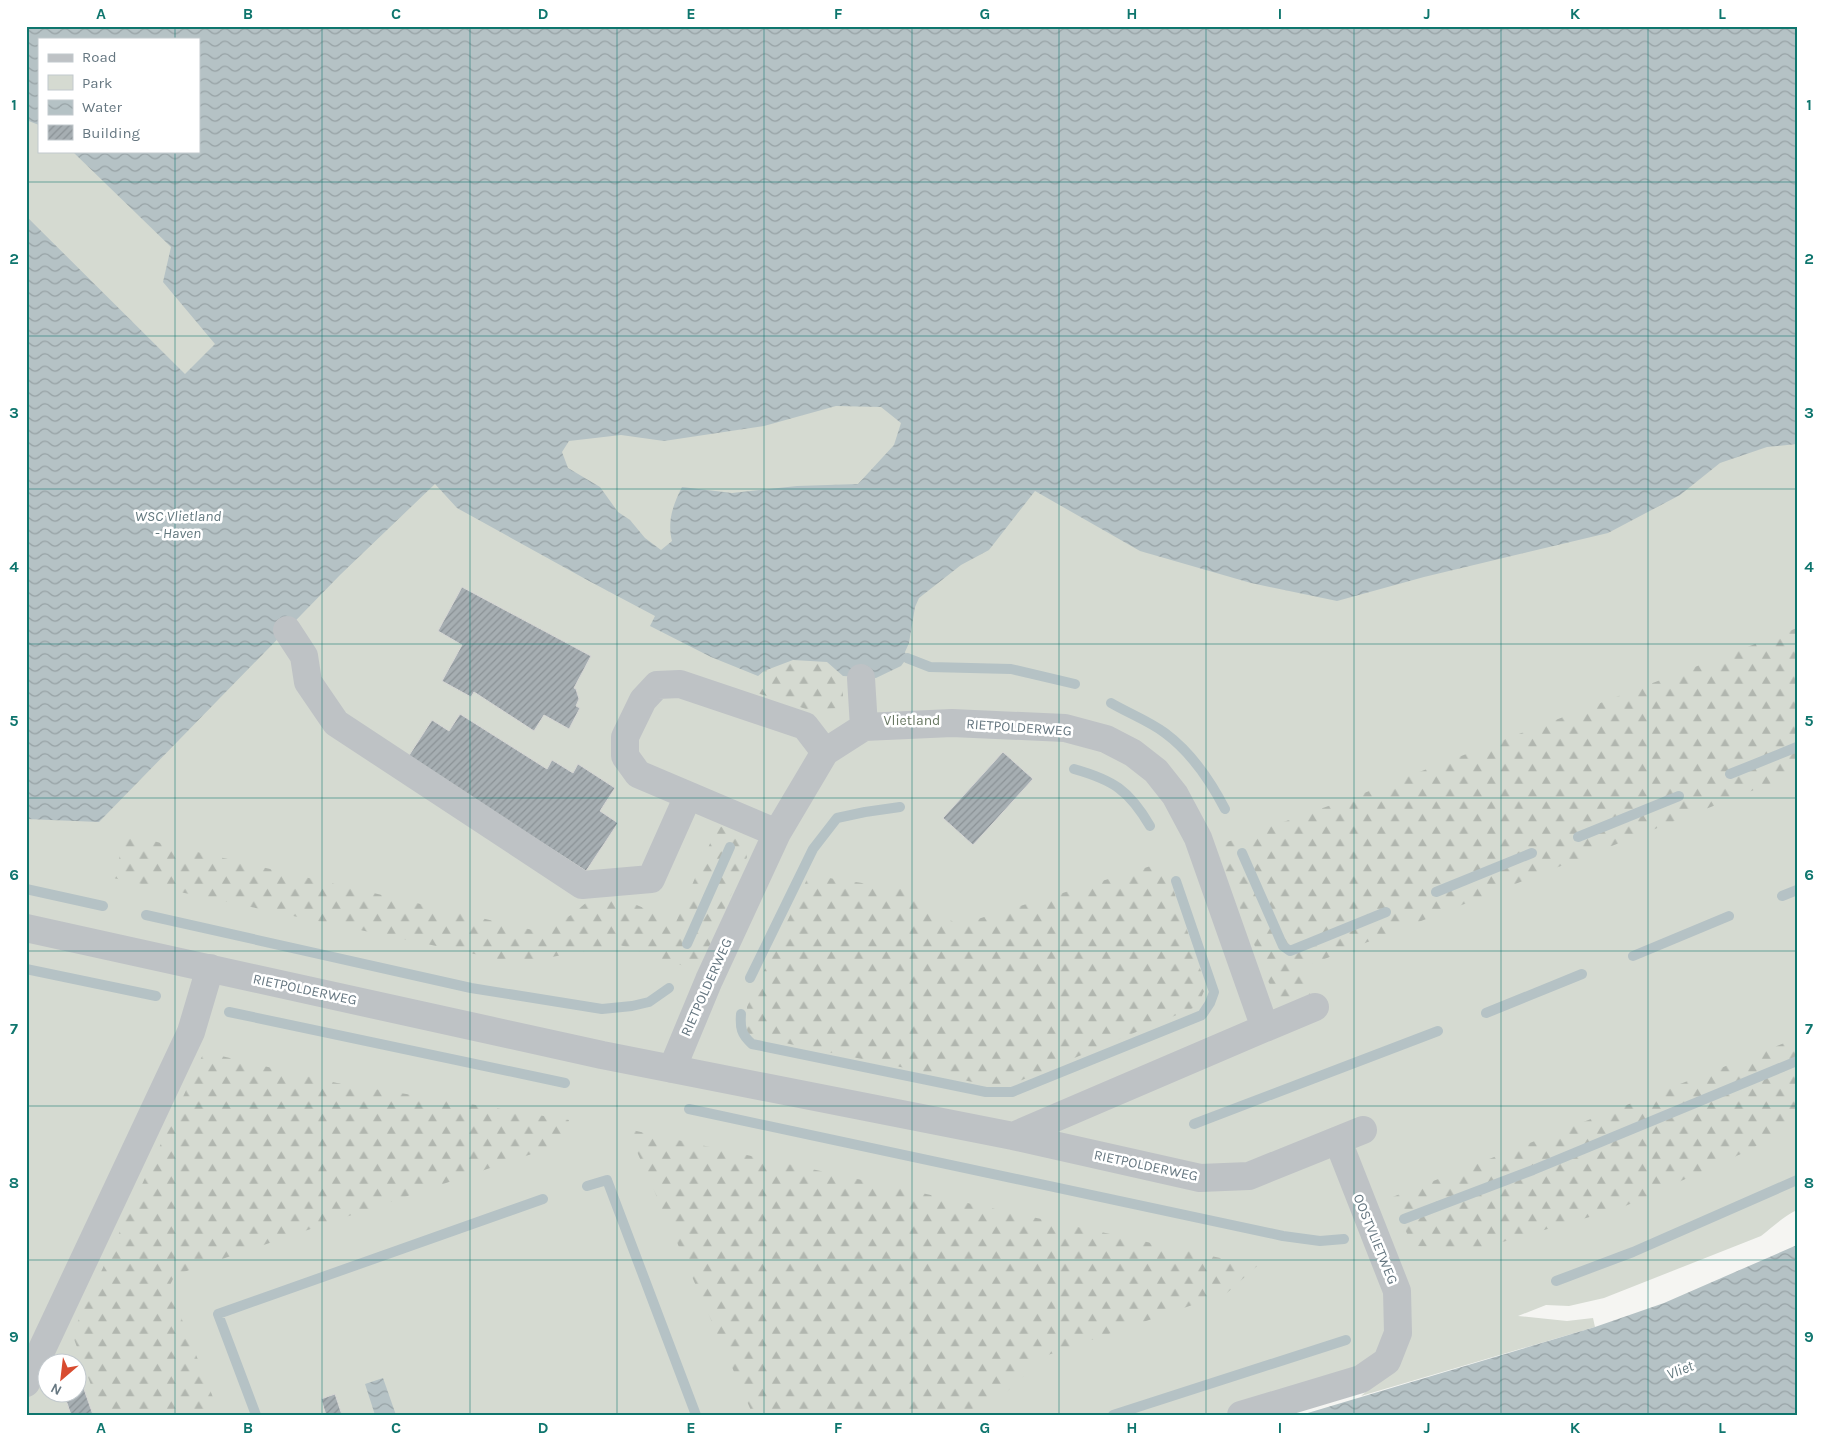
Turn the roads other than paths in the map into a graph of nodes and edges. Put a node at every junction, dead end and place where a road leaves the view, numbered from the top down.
1 (287, 630) dead end
2 (861, 678) dead end
3 (864, 727) junction
4 (825, 752) junction
5 (688, 796) junction
6 (776, 833) junction
7 (26, 928) edge
8 (210, 968) junction
9 (1315, 1007) dead end
10 (1265, 1028) junction
11 (672, 1069) junction
12 (1364, 1130) dead end
13 (1013, 1136) junction
14 (1338, 1140) junction
15 (26, 1383) edge
16 (1241, 1415) edge

1 - 5 street
2 - 3 street
3 - 4 street, RIETPOLDERWEG
3 - 10 street, RIETPOLDERWEG
4 - 5 street
4 - 6 street, RIETPOLDERWEG
5 - 6 street
6 - 11 street, RIETPOLDERWEG
7 - 8 street, RIETPOLDERWEG
8 - 11 street, RIETPOLDERWEG
8 - 15 street
9 - 10 street
10 - 13 street
11 - 13 street, RIETPOLDERWEG
12 - 14 street, RIETPOLDERWEG
13 - 14 street, RIETPOLDERWEG
14 - 16 street, OOSTVLIETWEG

